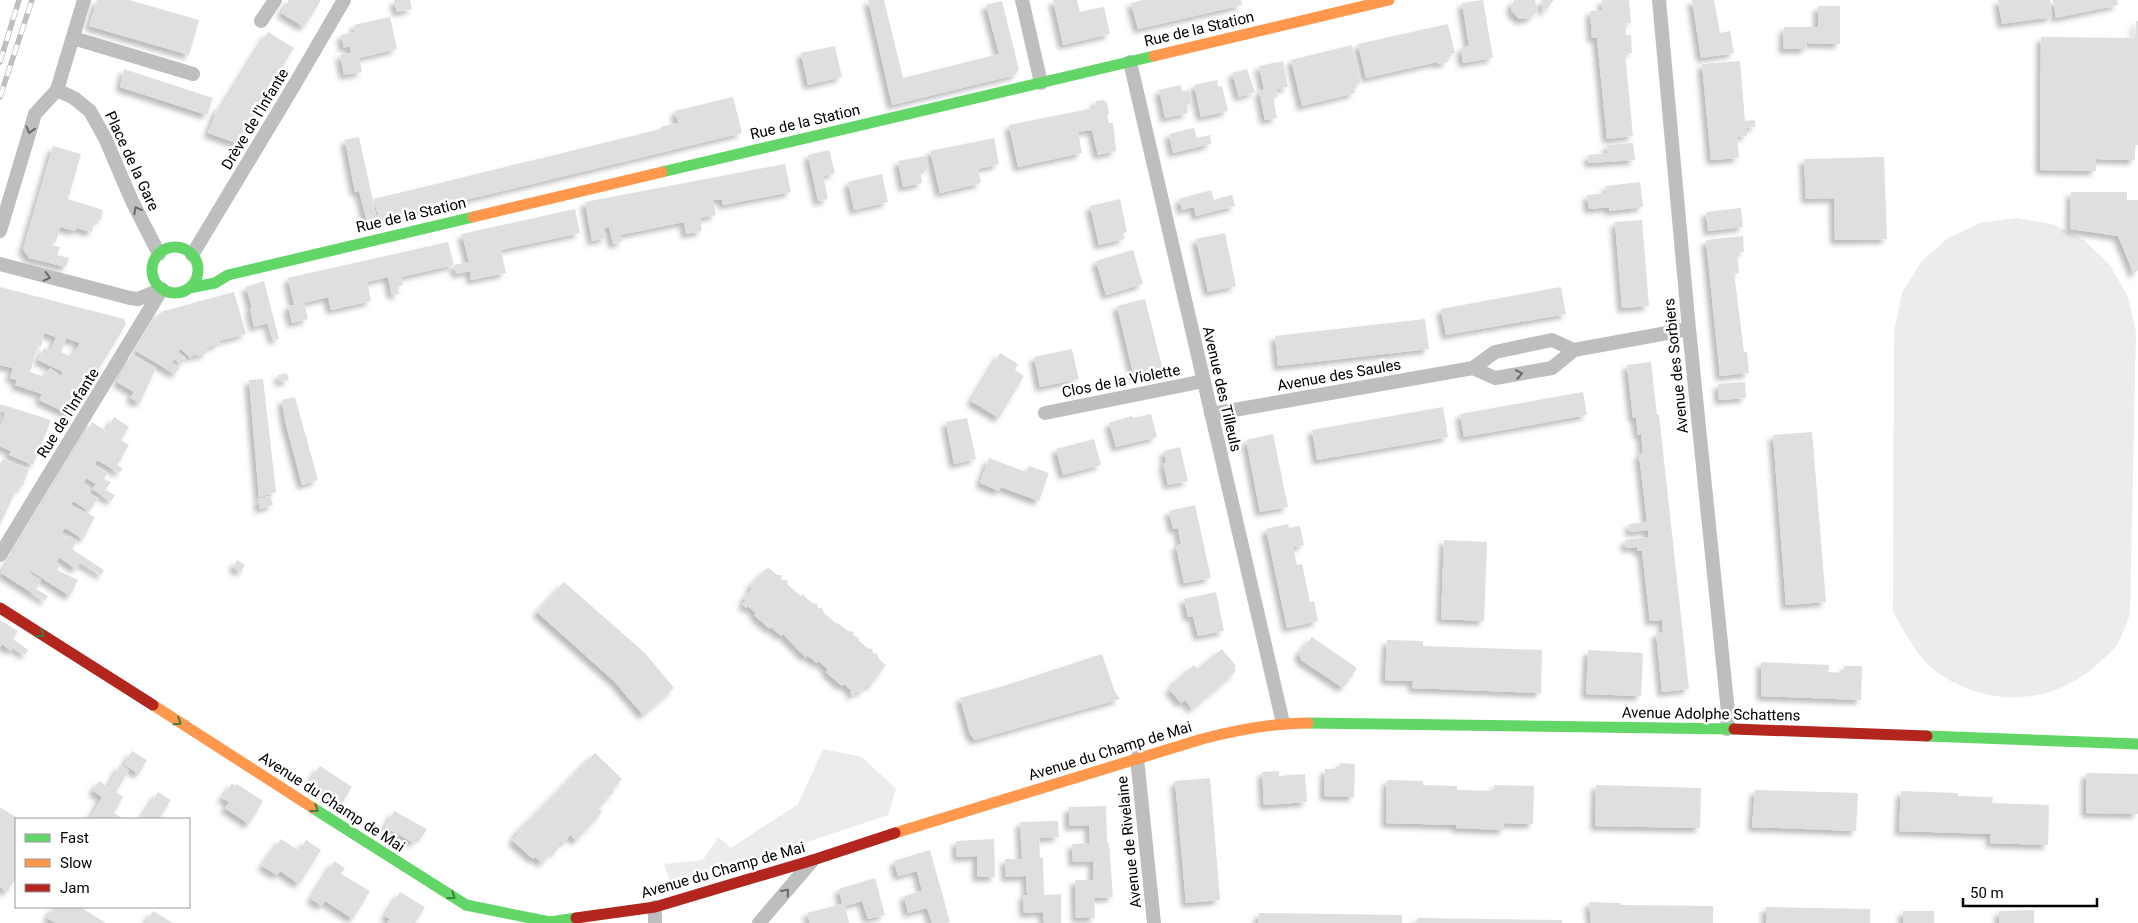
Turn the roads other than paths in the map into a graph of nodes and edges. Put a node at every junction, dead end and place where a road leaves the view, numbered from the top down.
1 (84, 0) edge
2 (275, 0) edge
3 (344, 0) edge
4 (1022, 0) edge
5 (1389, 0) edge
6 (1659, 0) edge
7 (262, 21) dead end
8 (73, 38) junction
9 (1130, 62) junction
10 (194, 74) dead end
11 (1041, 83) junction
12 (57, 90) junction
13 (2, 225) edge
14 (159, 254) junction
15 (192, 255) junction
16 (0, 264) edge
17 (228, 275) junction
18 (189, 288) junction
19 (162, 289) junction
20 (1689, 330) junction
21 (1574, 350) junction
22 (1473, 368) junction
23 (1204, 381) junction
24 (1045, 413) dead end
25 (1211, 414) junction
26 (0, 554) edge
27 (0, 608) edge
28 (1283, 723) junction
29 (1727, 729) junction
30 (2138, 744) edge
31 (1137, 758) junction
32 (813, 860) junction
33 (655, 907) junction
34 (655, 923) edge
35 (759, 923) edge
36 (1154, 923) edge

1 - 8 street
2 - 7 street
3 - 15 street, Drève de l'Infante
4 - 11 street
5 - 9 street, Rue de la Station
6 - 20 street, Avenue des Sorbiers
8 - 10 street
8 - 12 street
9 - 11 street, Rue de la Station
9 - 23 street, Avenue des Tilleuls
11 - 17 street, Rue de la Station
12 -> 13 street
14 -> 12 street, Place de la Gare
14 - 15 street
14 - 19 street
15 - 17 street
15 - 18 street
16 -> 19 street
17 - 18 street, Rue de la Station
18 - 19 street
19 - 26 street, Rue de l'Infante
20 - 21 street
20 - 29 street, Avenue des Sorbiers
21 - 22 street, Avenue des Saules
22 -> 21 street
22 - 25 street, Avenue des Saules
23 - 24 street, Clos de la Violette
23 - 25 street, Avenue des Tilleuls
25 - 28 street, Avenue des Tilleuls
27 -> 33 street, Avenue du Champ de Mai
28 - 29 street, Avenue Adolphe Schattens
28 - 31 street, Avenue du Champ de Mai
29 - 30 street, Avenue Adolphe Schattens
31 - 32 street, Avenue du Champ de Mai
31 - 36 street, Avenue de Rivelaine
32 - 33 street, Avenue du Champ de Mai
35 -> 32 street
33 - 34 street

